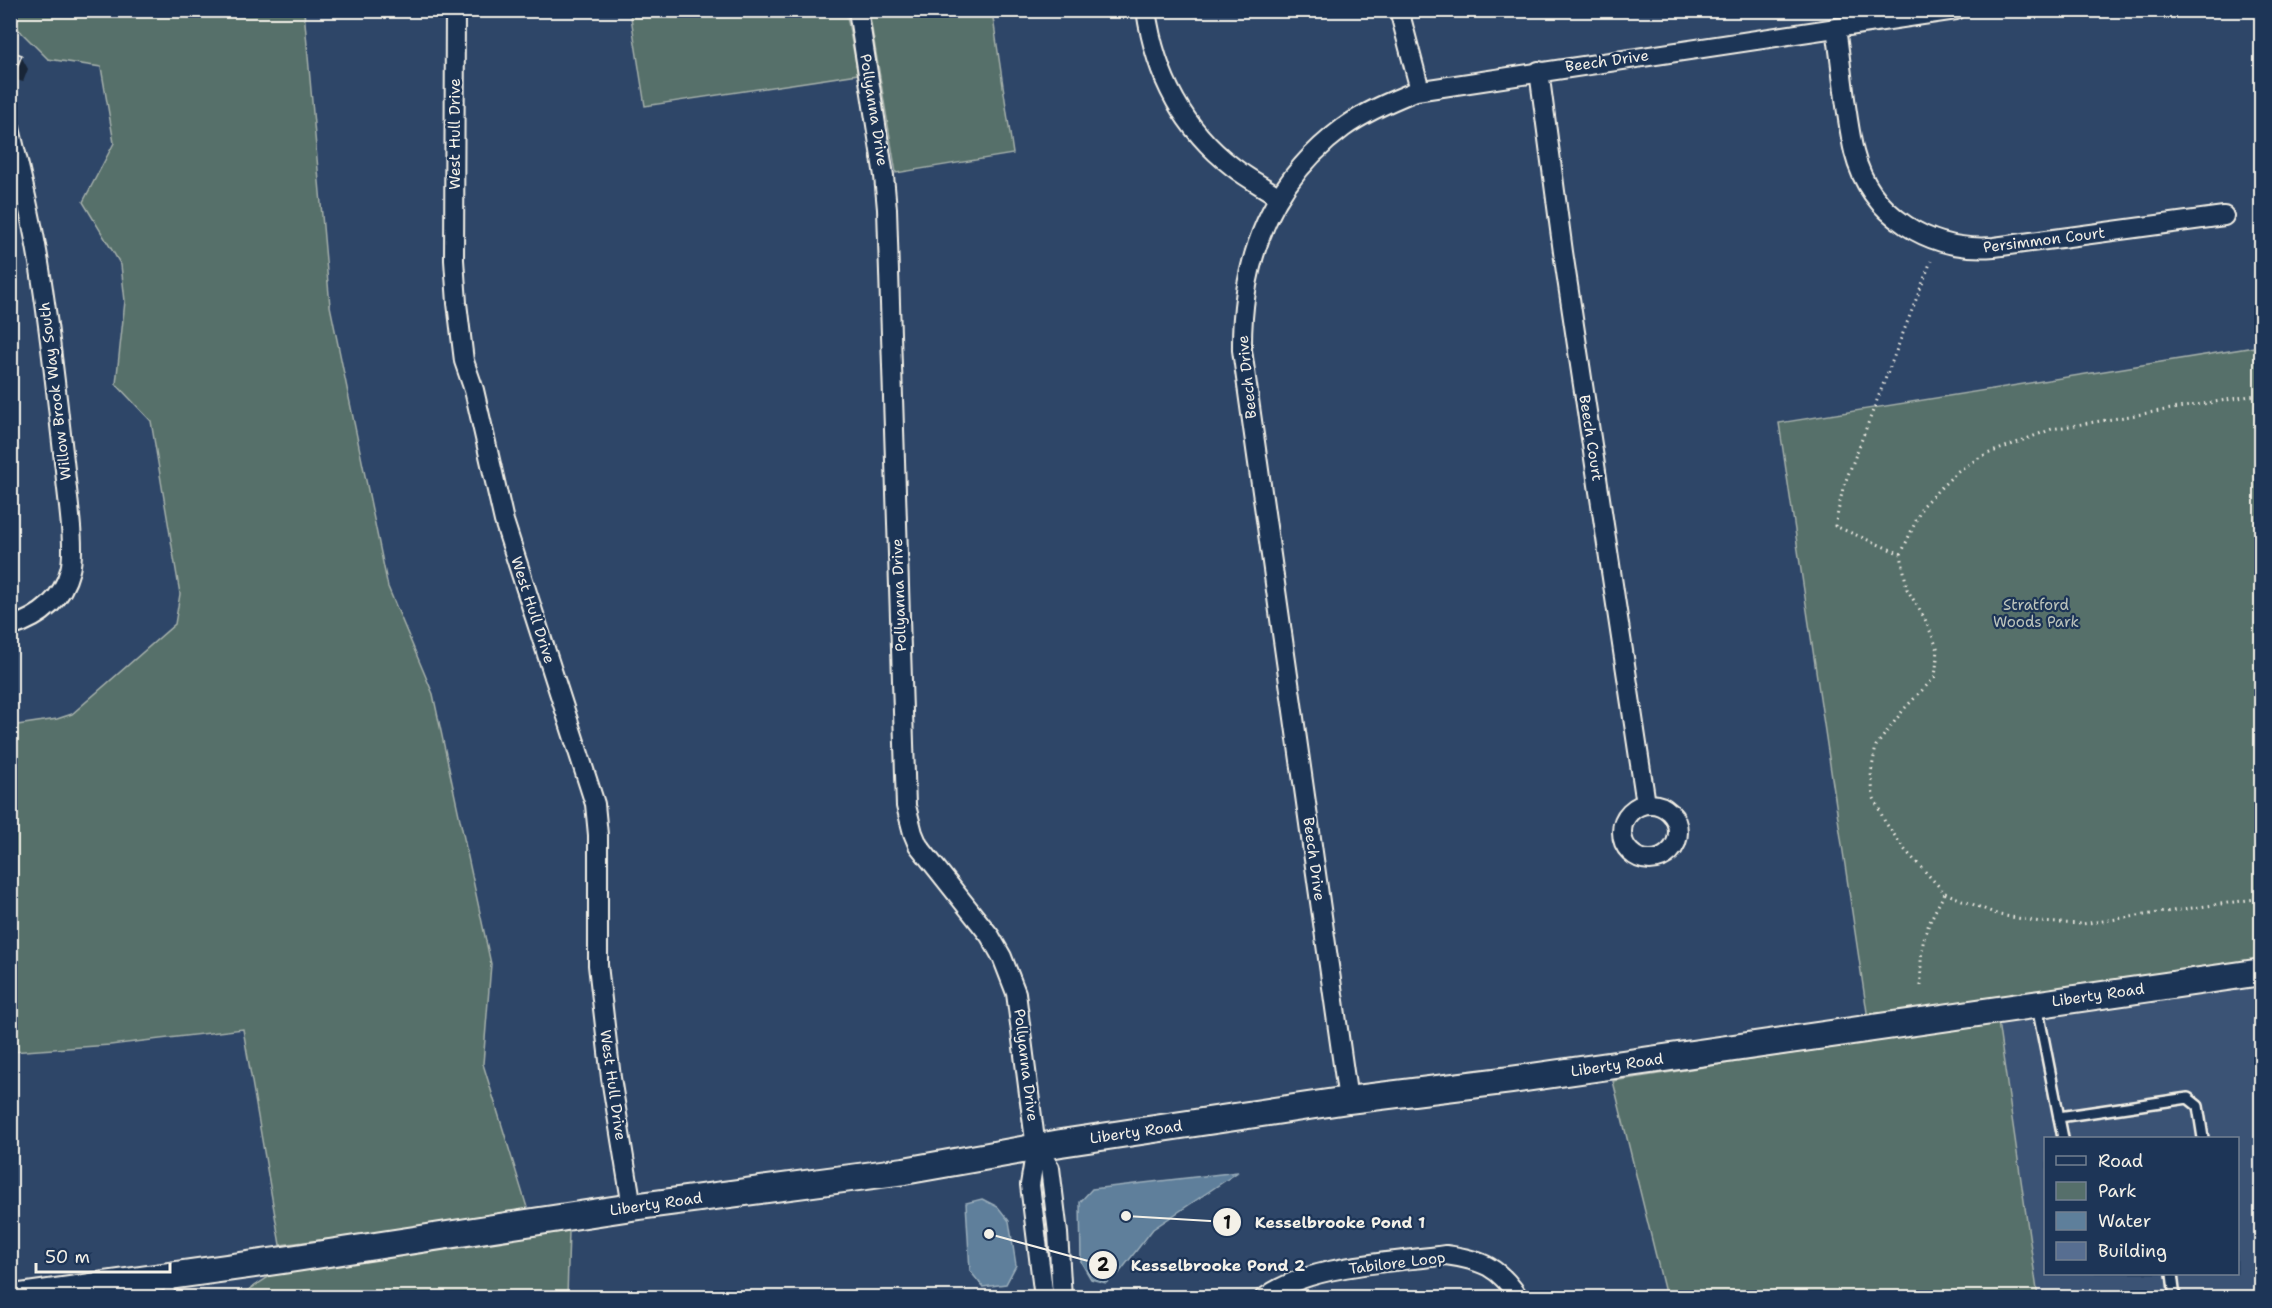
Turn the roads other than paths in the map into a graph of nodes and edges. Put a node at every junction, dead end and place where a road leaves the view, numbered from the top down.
1 (455, 10) edge
2 (858, 10) edge
3 (1146, 10) edge
4 (1399, 10) edge
5 (1956, 10) edge
6 (1836, 28) junction
7 (1539, 71) junction
8 (1420, 90) junction
9 (10, 128) edge
10 (1279, 197) junction
11 (2224, 216) dead end
12 (10, 627) edge
13 (1646, 804) dead end
14 (2262, 972) edge
15 (2037, 1004) junction
16 (1348, 1100) junction
17 (2059, 1117) junction
18 (2063, 1137) edge
19 (2203, 1137) edge
20 (1036, 1148) junction
21 (632, 1207) junction
22 (2172, 1275) edge
23 (169, 1287) edge
24 (12, 1298) edge
25 (1044, 1298) edge
26 (1062, 1298) edge
27 (1264, 1298) edge
28 (1519, 1298) edge
29 (2175, 1298) edge

1 - 21 street, West Hull Drive
2 - 20 street, Pollyanna Drive
3 - 10 street
4 - 8 street
5 - 6 street, Beech Drive
6 - 7 street, Beech Drive
6 - 11 street, Persimmon Court
7 - 8 street, Beech Drive
7 - 13 street, Beech Court
8 - 10 street, Beech Drive
9 - 12 street, Willow Brook Way South
10 - 16 street, Beech Drive
14 - 15 street, Liberty Road
15 - 16 street, Liberty Road
15 - 17 lane
16 - 20 street, Liberty Road
17 - 18 lane
17 - 19 lane
20 - 21 street, Liberty Road
20 - 25 street
20 - 26 street
21 - 23 street, Liberty Road
22 - 29 lane
23 - 24 street, Liberty Road
27 - 28 street, Tabilore Loop

